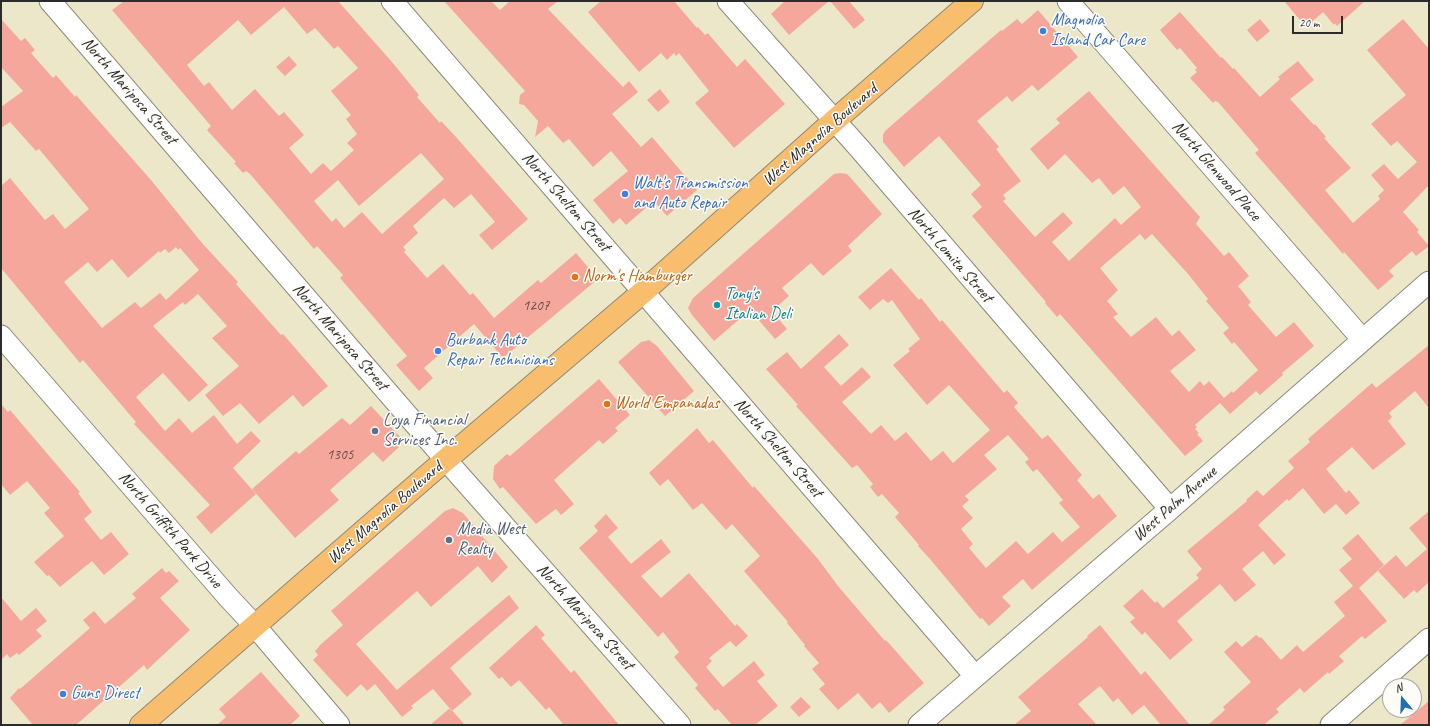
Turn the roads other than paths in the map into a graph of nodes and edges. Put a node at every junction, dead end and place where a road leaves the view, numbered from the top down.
1 (50, 1) edge
2 (392, 1) edge
3 (728, 1) edge
4 (972, 1) edge
5 (1068, 1) edge
6 (834, 121) junction
7 (1429, 282) edge
8 (643, 292) junction
9 (1, 336) edge
10 (1364, 340) junction
11 (446, 460) junction
12 (1170, 509) junction
13 (255, 626) junction
14 (1429, 639) edge
15 (975, 676) junction
16 (141, 725) edge
17 (339, 725) edge
18 (680, 725) edge
19 (919, 725) edge
20 (1331, 725) edge

1 - 11 street, North Mariposa Street
2 - 8 street, North Shelton Street
3 - 6 street, North Lomita Street
4 - 6 main road, West Magnolia Boulevard
5 - 10 street, North Glenwood Place
6 - 8 main road, West Magnolia Boulevard
6 - 12 street, North Lomita Street
7 - 10 street, West Palm Avenue
8 - 11 main road, West Magnolia Boulevard
8 - 15 street, North Shelton Street
9 - 13 street, North Griffith Park Drive
10 - 12 street, West Palm Avenue
11 - 13 main road, West Magnolia Boulevard
11 - 18 street, North Mariposa Street
12 - 15 street, West Palm Avenue
13 - 16 main road, West Magnolia Boulevard
13 - 17 street, North Griffith Park Drive
14 - 20 street
15 - 19 street, West Palm Avenue

